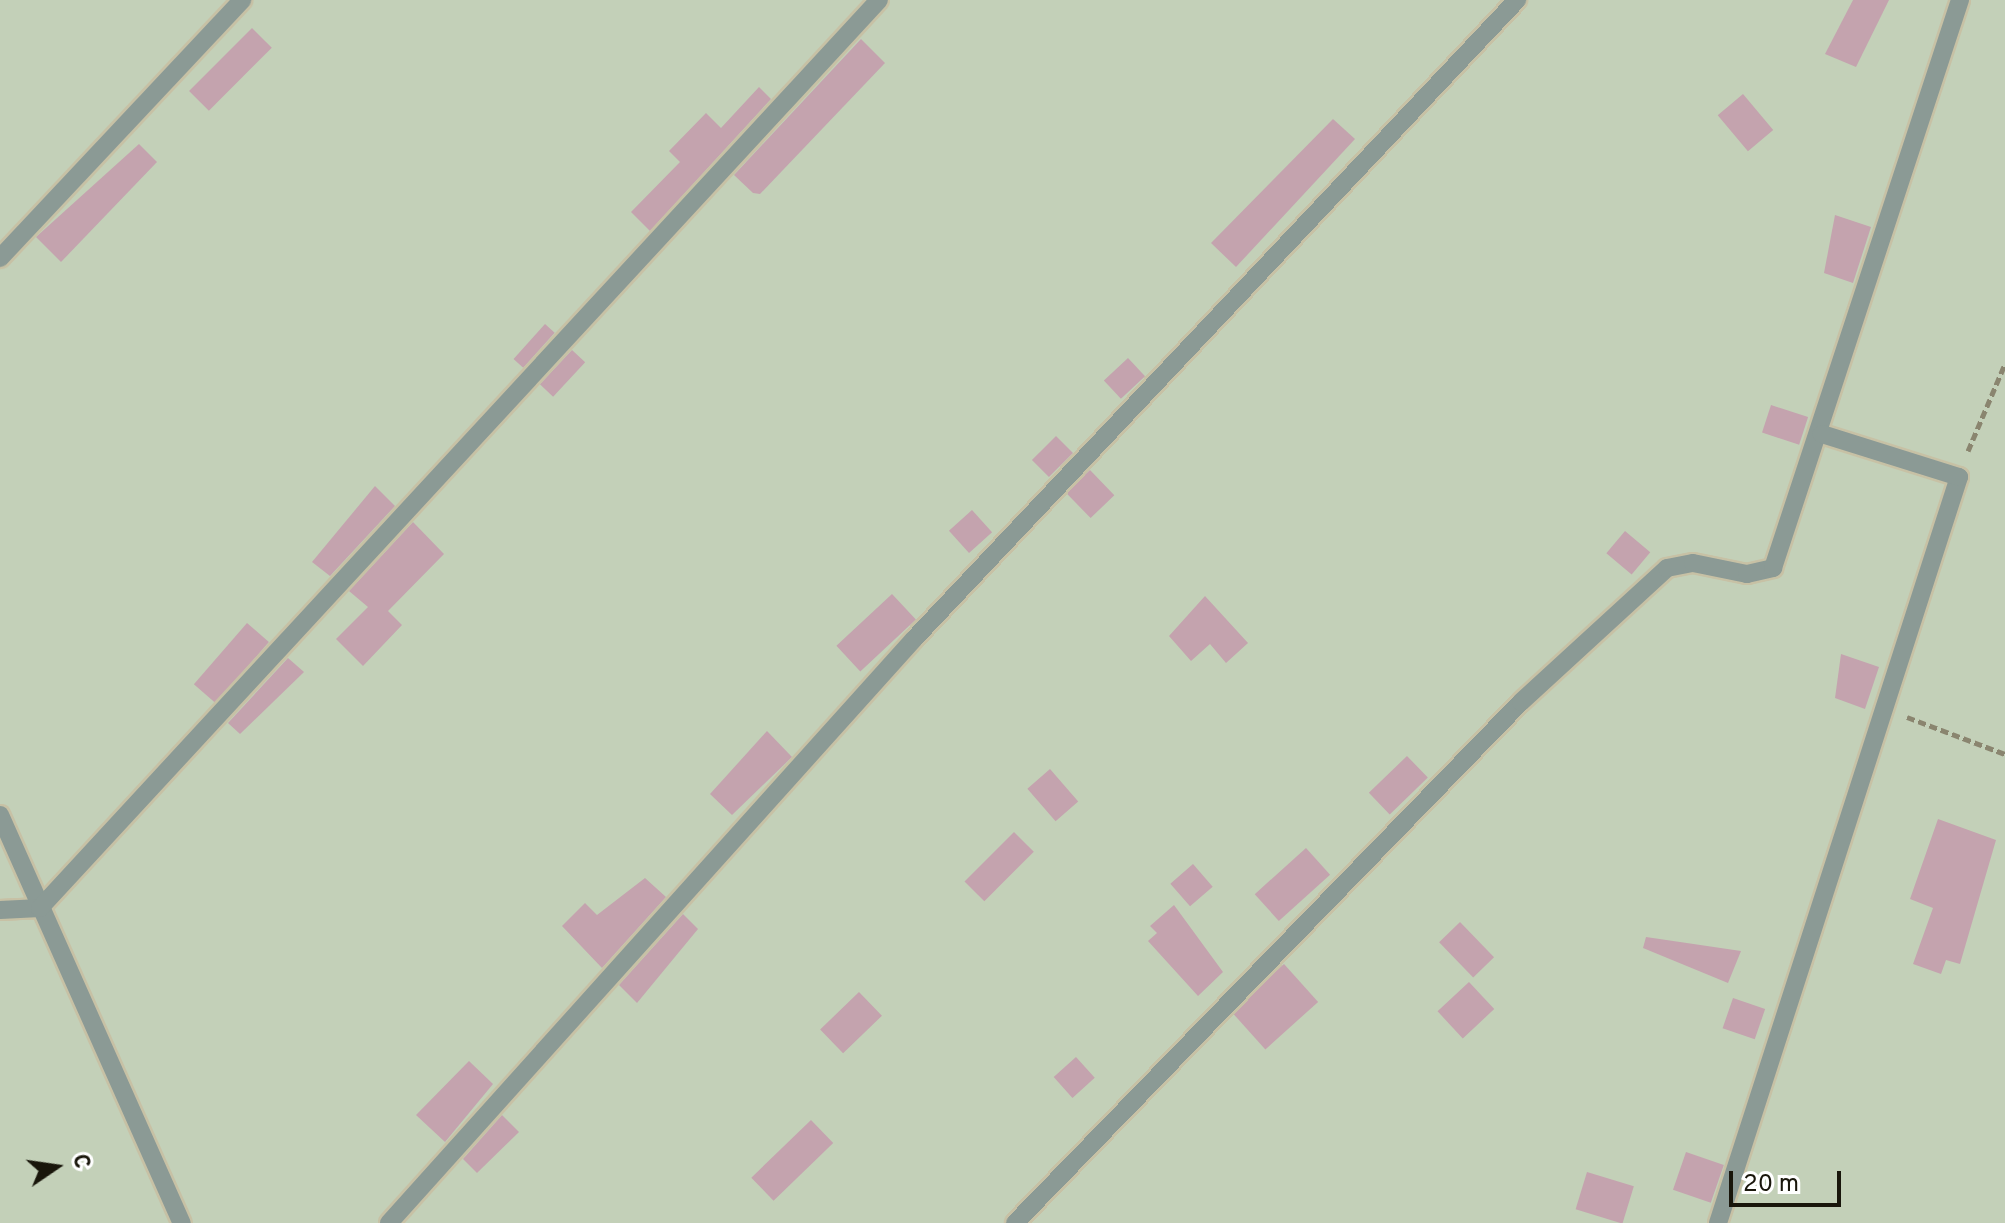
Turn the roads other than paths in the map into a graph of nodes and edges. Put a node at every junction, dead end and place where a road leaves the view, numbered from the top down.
1 (242, 0) edge
2 (879, 0) edge
3 (1517, 0) edge
4 (1960, 0) edge
5 (0, 258) edge
6 (1822, 434) junction
7 (0, 815) edge
8 (40, 908) junction
9 (0, 910) edge
10 (182, 1223) edge
11 (389, 1223) edge
12 (1015, 1223) edge
13 (1718, 1223) edge

1 - 5 lane
2 - 8 lane
3 - 11 lane
4 - 6 lane
6 - 12 lane
6 - 13 lane
7 - 8 lane
8 - 9 lane
8 - 10 lane

